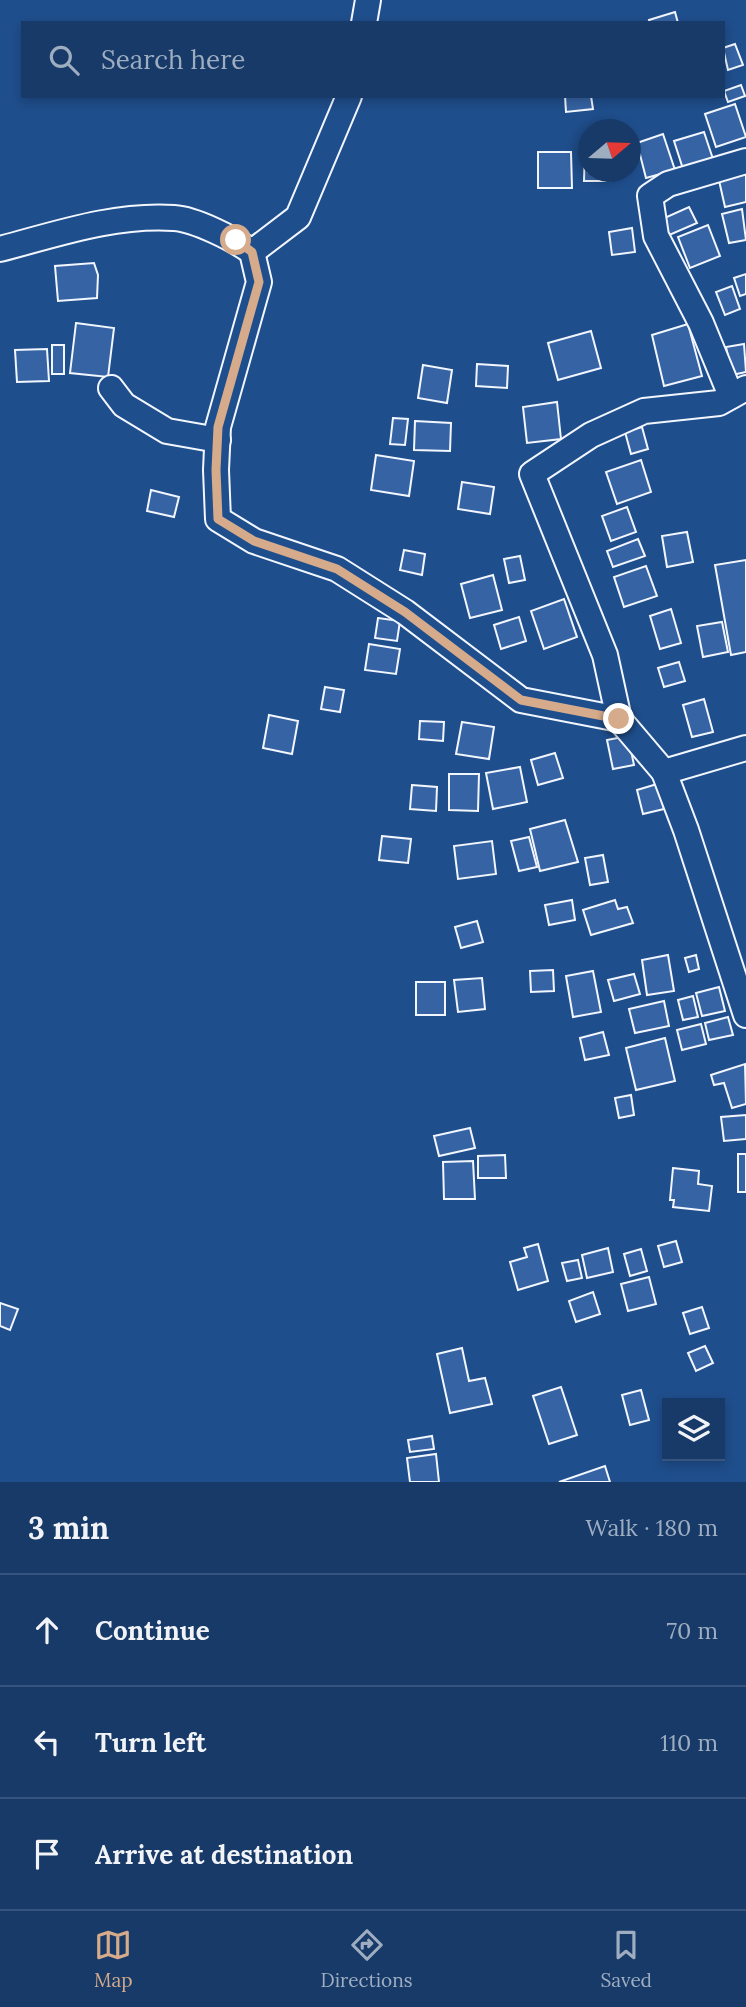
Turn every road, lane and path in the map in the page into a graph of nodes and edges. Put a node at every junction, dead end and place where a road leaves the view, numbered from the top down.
1 (368, 0) edge
2 (364, 21) edge
3 (348, 98) edge
4 (746, 161) edge
5 (0, 248) edge
6 (252, 252) junction
7 (111, 388) dead end
8 (739, 392) edge
9 (218, 440) junction
10 (619, 719) junction
11 (746, 748) edge
12 (664, 772) junction
13 (746, 1015) edge

1 - 2 street
3 - 6 street
4 - 8 street
5 - 6 street
6 - 9 street
7 - 9 street
8 - 10 street
9 - 10 street
10 - 12 street
11 - 12 street
12 - 13 street

